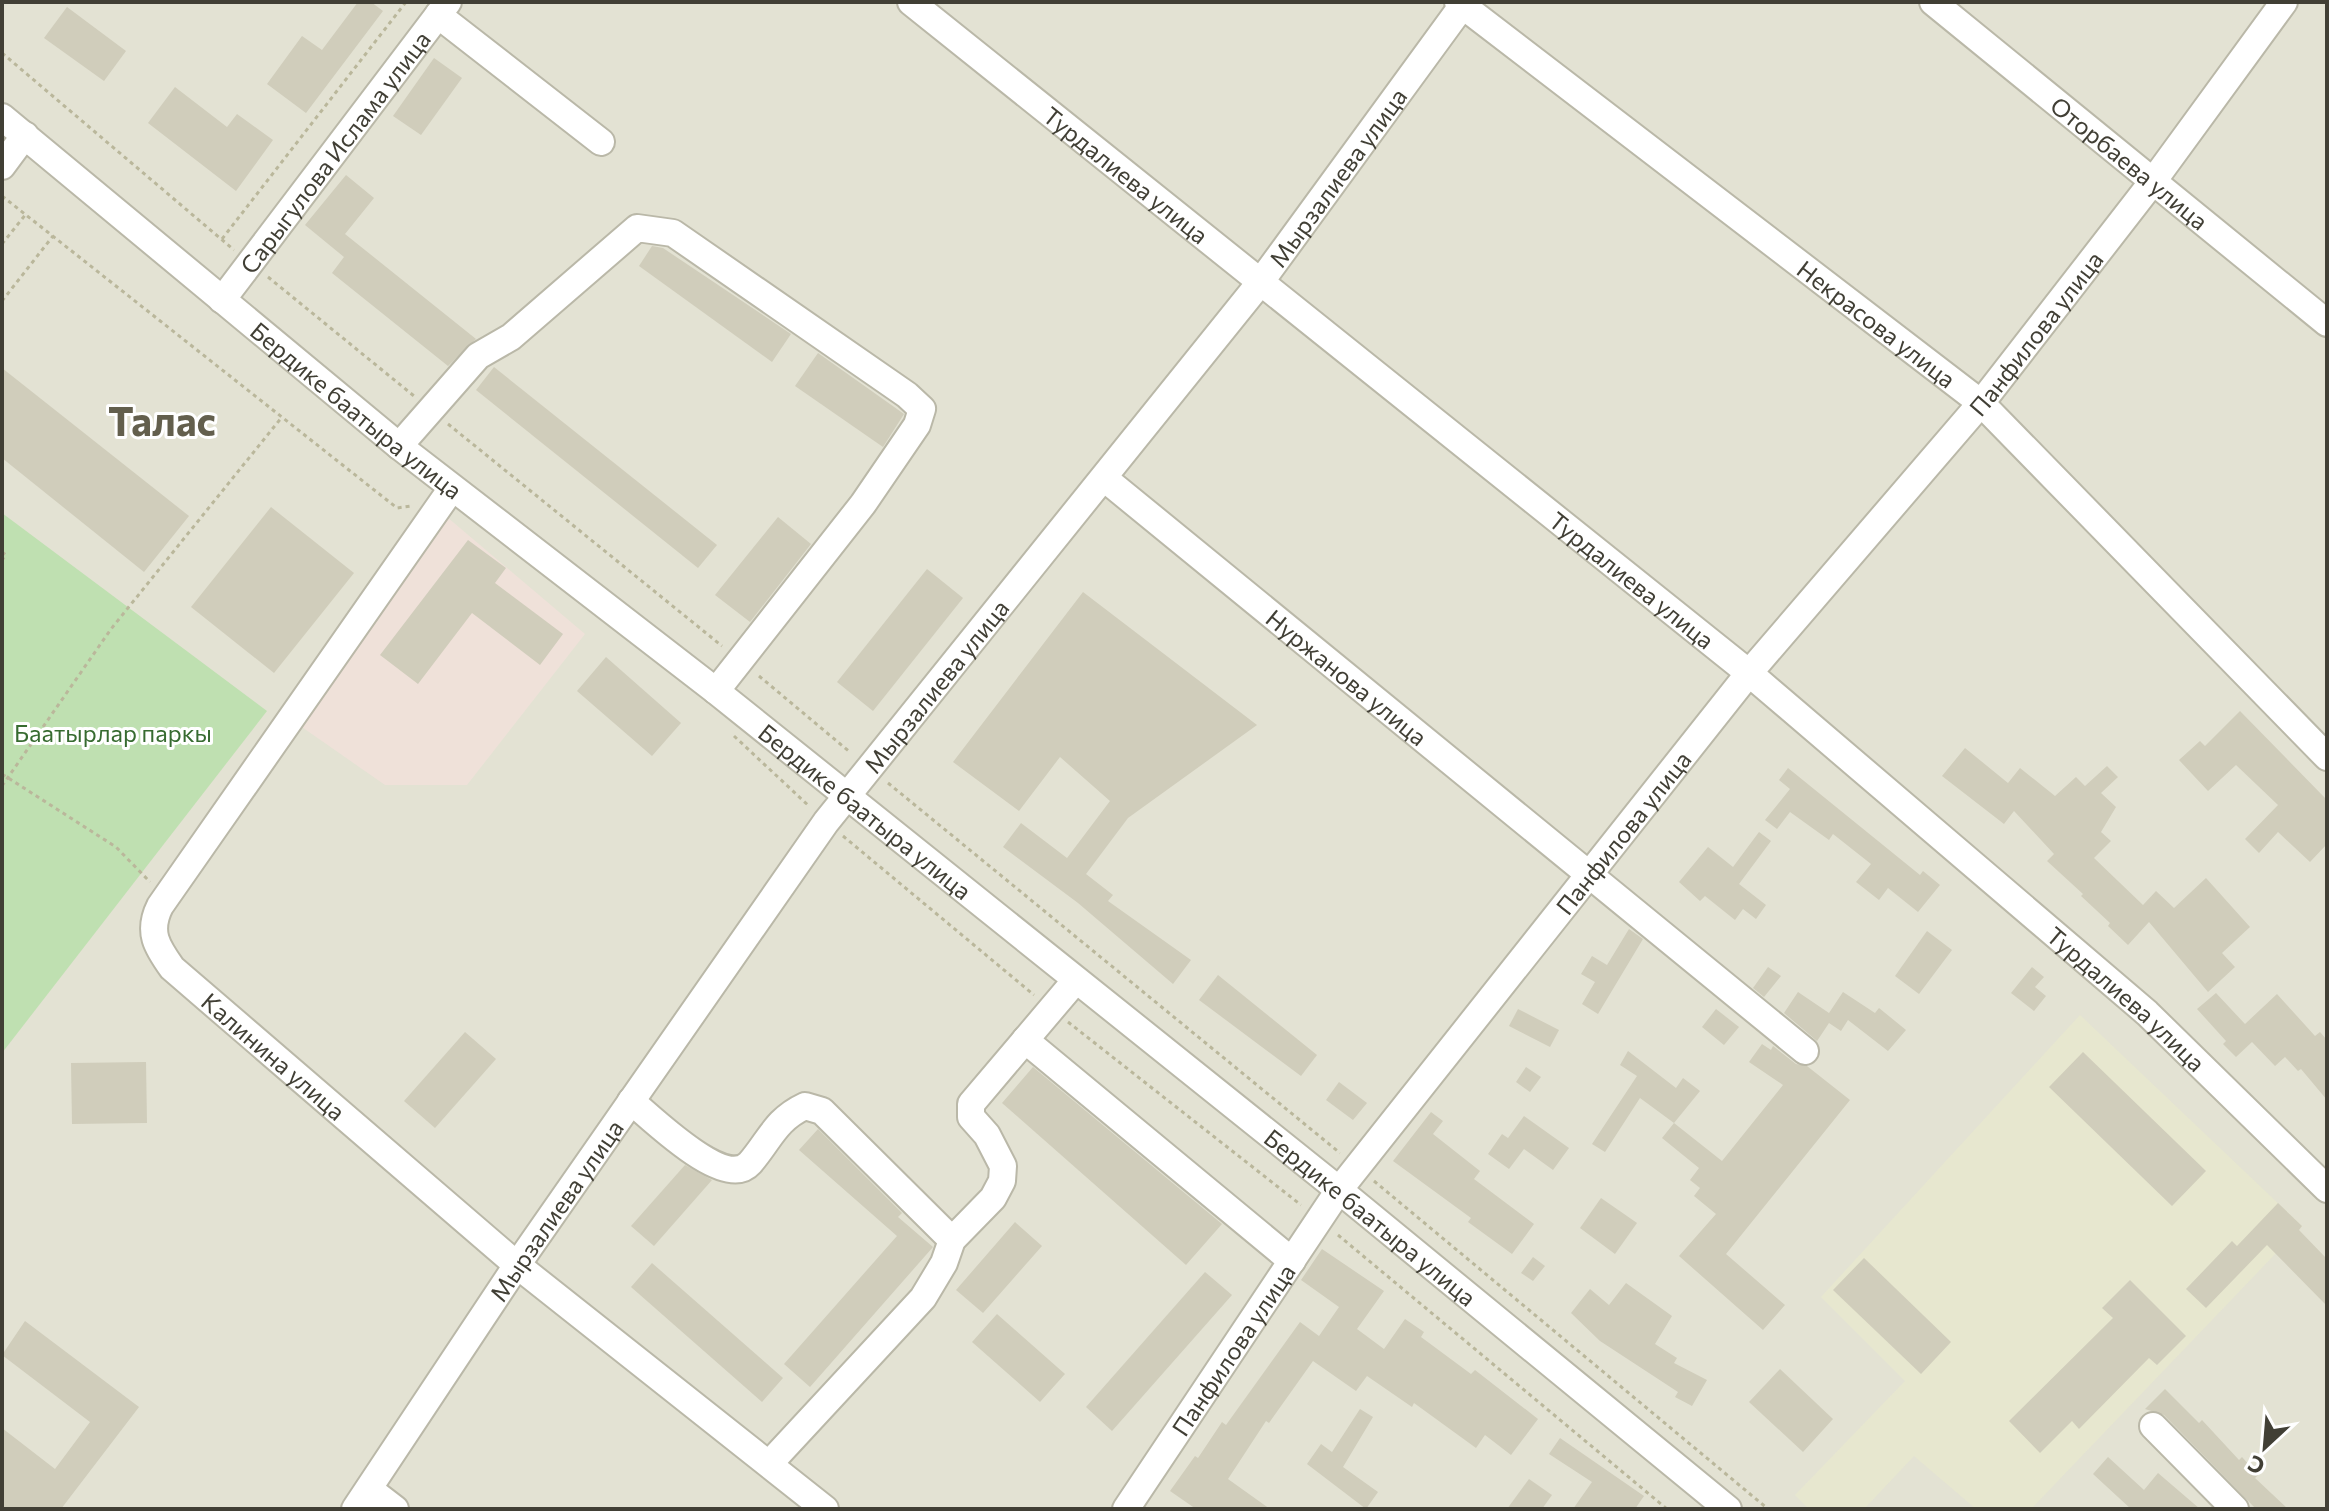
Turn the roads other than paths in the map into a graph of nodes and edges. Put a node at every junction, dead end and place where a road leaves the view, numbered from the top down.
1 (911, 2) edge
2 (1933, 2) edge
3 (2284, 2) edge
4 (1462, 3) edge
5 (443, 8) edge
6 (2, 117) edge
7 (25, 135) junction
8 (601, 142) dead end
9 (2, 166) edge
10 (2154, 180) junction
11 (1259, 284) junction
12 (222, 300) junction
13 (2327, 323) edge
14 (1981, 403) junction
15 (399, 446) junction
16 (1104, 478) junction
17 (452, 488) junction
18 (1749, 673) junction
19 (716, 691) junction
20 (2327, 757) edge
21 (846, 796) junction
22 (1589, 875) junction
23 (1076, 980) junction
24 (1025, 1040) junction
25 (1805, 1051) dead end
26 (631, 1101) junction
27 (2327, 1189) edge
28 (1339, 1190) junction
29 (952, 1240) junction
30 (1292, 1261) junction
31 (517, 1265) junction
32 (2153, 1426) dead end
33 (769, 1464) junction
34 (362, 1499) edge
35 (395, 1509) edge
36 (825, 1509) edge
37 (1126, 1509) edge
38 (1728, 1509) edge
39 (2235, 1509) edge

1 - 11 street, Турдалиева улица
2 - 10 street, Оторбаева улица
3 - 10 street, Панфилова улица
4 - 11 street, Мырзалиева улица
4 - 14 street, Некрасова улица
5 - 8 street
5 - 12 street, Сарыгулова Ислама улица
6 - 7 street, Бердике баатыра улица
7 - 9 street
7 - 12 street, Бердике баатыра улица
10 - 13 street, Оторбаева улица
10 - 14 street, Панфилова улица
11 - 16 street, Мырзалиева улица
11 - 18 street, Турдалиева улица
12 - 15 street, Бердике баатыра улица
14 - 18 street, Панфилова улица
14 - 20 street, Некрасова улица
15 - 17 street, Бердике баатыра улица
15 - 19 street
16 - 21 street, Мырзалиева улица
16 - 22 street, Нуржанова улица
17 - 19 street, Бердике баатыра улица
17 - 31 street, Калинина улица
18 - 22 street, Панфилова улица
18 - 27 street, Турдалиева улица
19 - 21 street, Бердике баатыра улица
21 - 23 street, Бердике баатыра улица
21 - 26 street, Мырзалиева улица
22 - 25 street, Нуржанова улица
22 - 28 street, Панфилова улица
23 - 24 street
23 - 28 street, Бердике баатыра улица
24 - 29 street
24 - 30 street
26 - 29 street
26 - 31 street, Мырзалиева улица
28 - 30 street, Панфилова улица
28 - 38 street, Бердике баатыра улица
29 - 33 street
30 - 37 street, Панфилова улица
31 - 33 street, Калинина улица
31 - 34 street, Мырзалиева улица
32 - 39 street
33 - 36 street, Калинина улица
34 - 35 street

